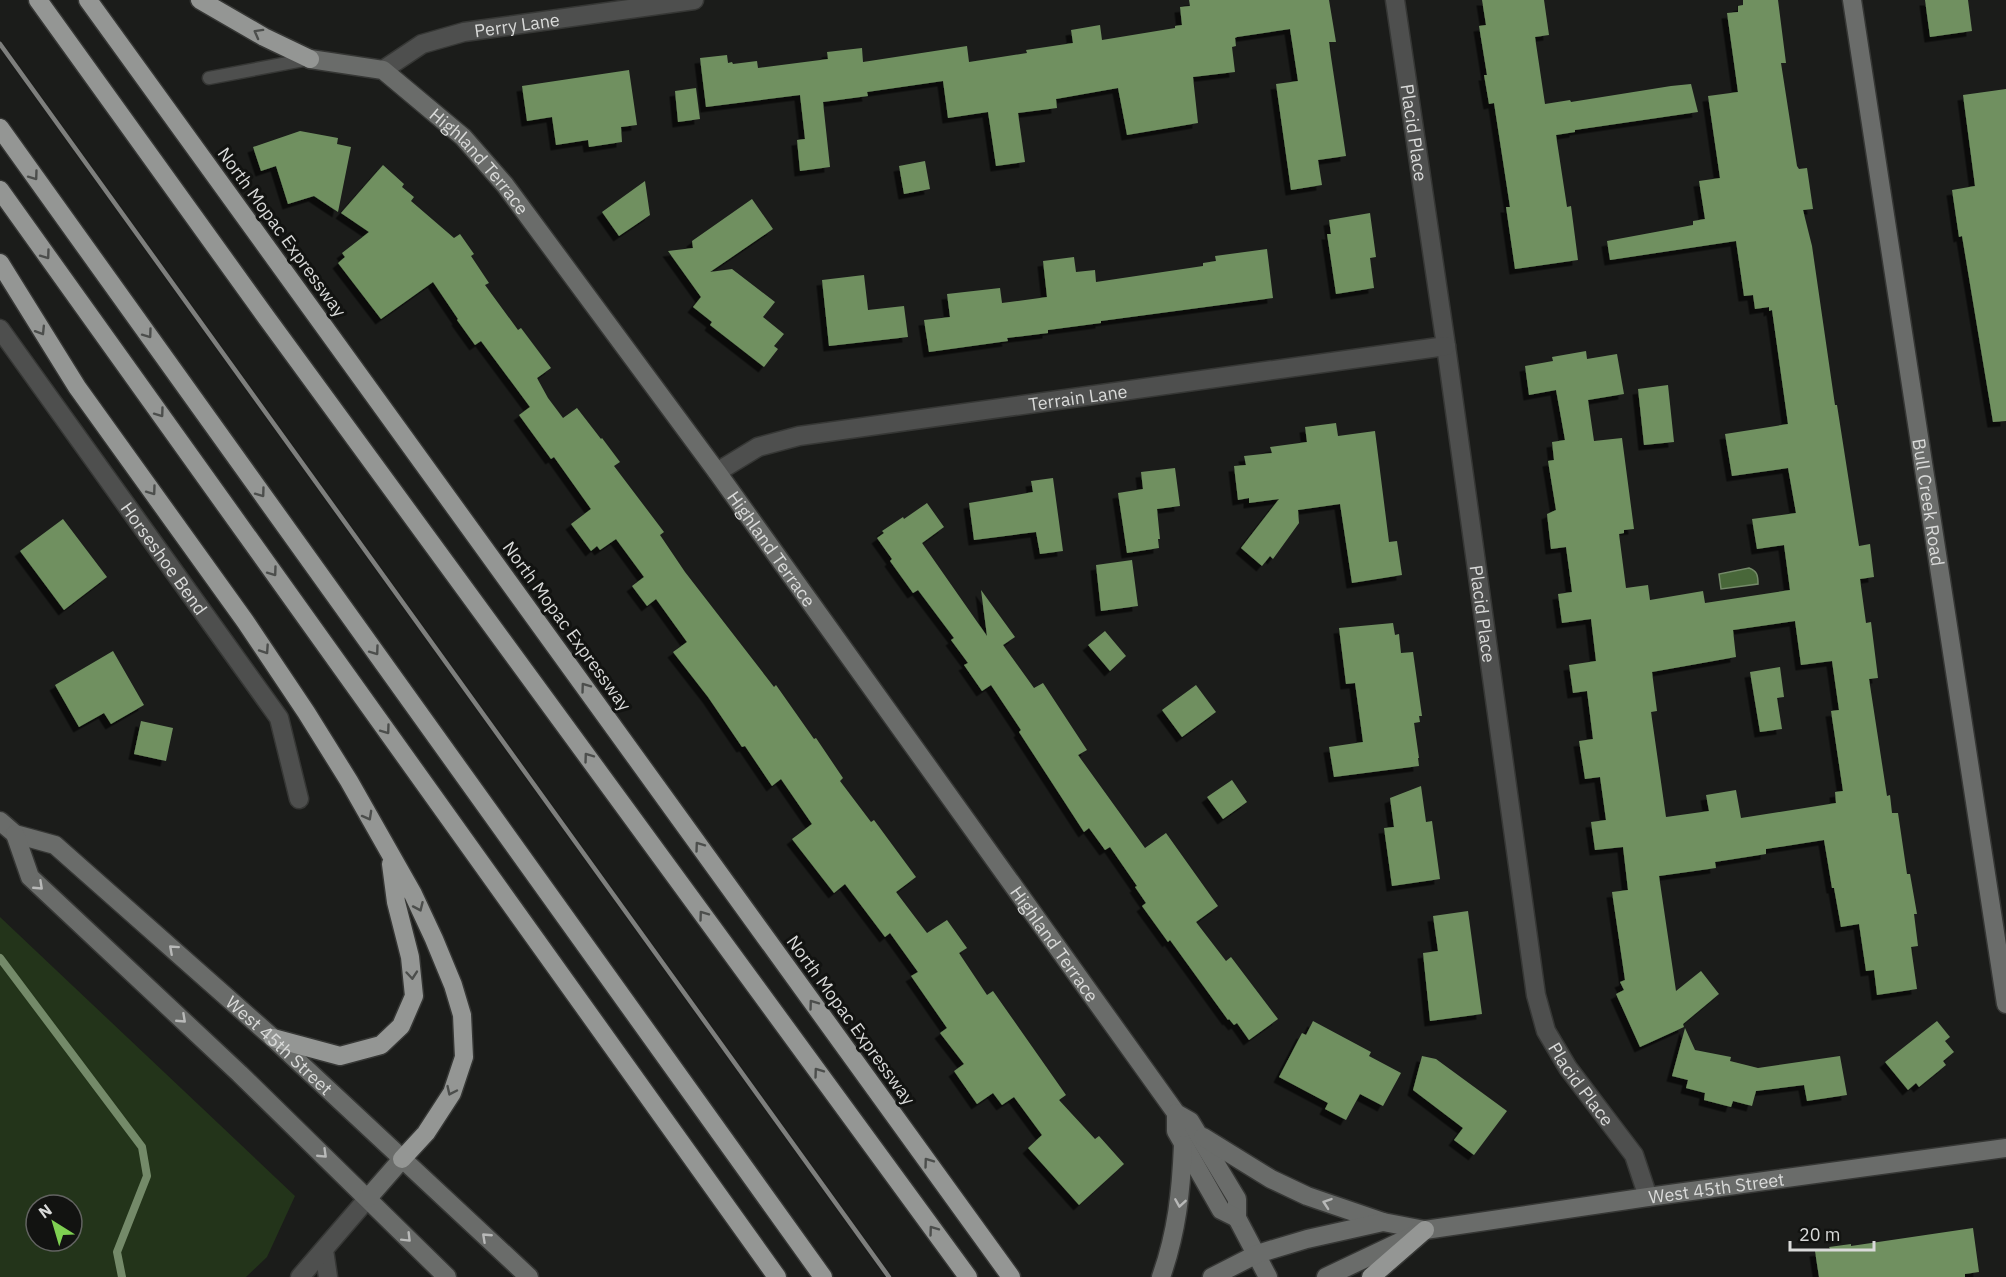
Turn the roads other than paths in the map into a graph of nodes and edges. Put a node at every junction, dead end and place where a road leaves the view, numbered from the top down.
1 (38, 0) edge
2 (88, 0) edge
3 (200, 0) edge
4 (694, 0) edge
5 (1395, 0) edge
6 (1852, 0) edge
7 (310, 59) junction
8 (383, 70) junction
9 (208, 78) dead end
10 (0, 128) edge
11 (0, 190) edge
12 (0, 263) edge
13 (0, 329) edge
14 (1446, 346) junction
15 (717, 472) junction
16 (299, 799) dead end
17 (0, 821) edge
18 (15, 834) junction
19 (390, 856) junction
20 (2006, 1004) edge
21 (273, 1038) junction
22 (1191, 1139) junction
23 (2006, 1148) edge
24 (402, 1159) junction
25 (1648, 1197) junction
26 (368, 1198) junction
27 (1383, 1222) junction
28 (1425, 1230) junction
29 (324, 1250) junction
30 (1257, 1254) junction
31 (300, 1277) edge
32 (328, 1277) edge
33 (447, 1277) edge
34 (529, 1277) edge
35 (777, 1277) edge
36 (823, 1277) edge
37 (968, 1277) edge
38 (1011, 1277) edge
39 (1161, 1277) edge
40 (1212, 1277) edge
41 (1268, 1277) edge
42 (1326, 1277) edge
43 (1371, 1277) edge

37 -> 1 highway
38 -> 2 highway, North Mopac Expressway
7 -> 3 highway
4 - 8 street, Perry Lane
5 - 14 street, Placid Place
6 - 20 main road, Bull Creek Road
7 - 8 main road
7 - 9 lane
8 - 15 main road, Highland Terrace
10 -> 36 highway
11 -> 35 highway
12 -> 19 highway
13 - 16 street, Horseshoe Bend
14 - 15 street, Terrain Lane
14 - 25 street, Placid Place
15 - 22 main road, Highland Terrace
17 - 18 main road, West 45th Street
21 -> 18 main road, West 45th Street
18 -> 26 main road, West 45th Street
19 -> 21 highway
19 -> 24 highway
21 - 24 main road, West 45th Street
27 -> 22 main road
22 - 30 main road, Highland Terrace
22 -> 39 main road
23 - 25 main road, West 45th Street
24 - 26 main road
34 -> 24 main road, West 45th Street
25 - 28 main road, West 45th Street
26 - 29 street
26 -> 33 main road, West 45th Street
27 - 28 main road, West 45th Street
27 - 30 main road, West 45th Street
28 - 42 main road, West 45th Street
28 - 43 highway
29 - 31 street
29 - 32 street
30 - 40 main road, West 45th Street
30 - 41 main road, Highland Terrace

